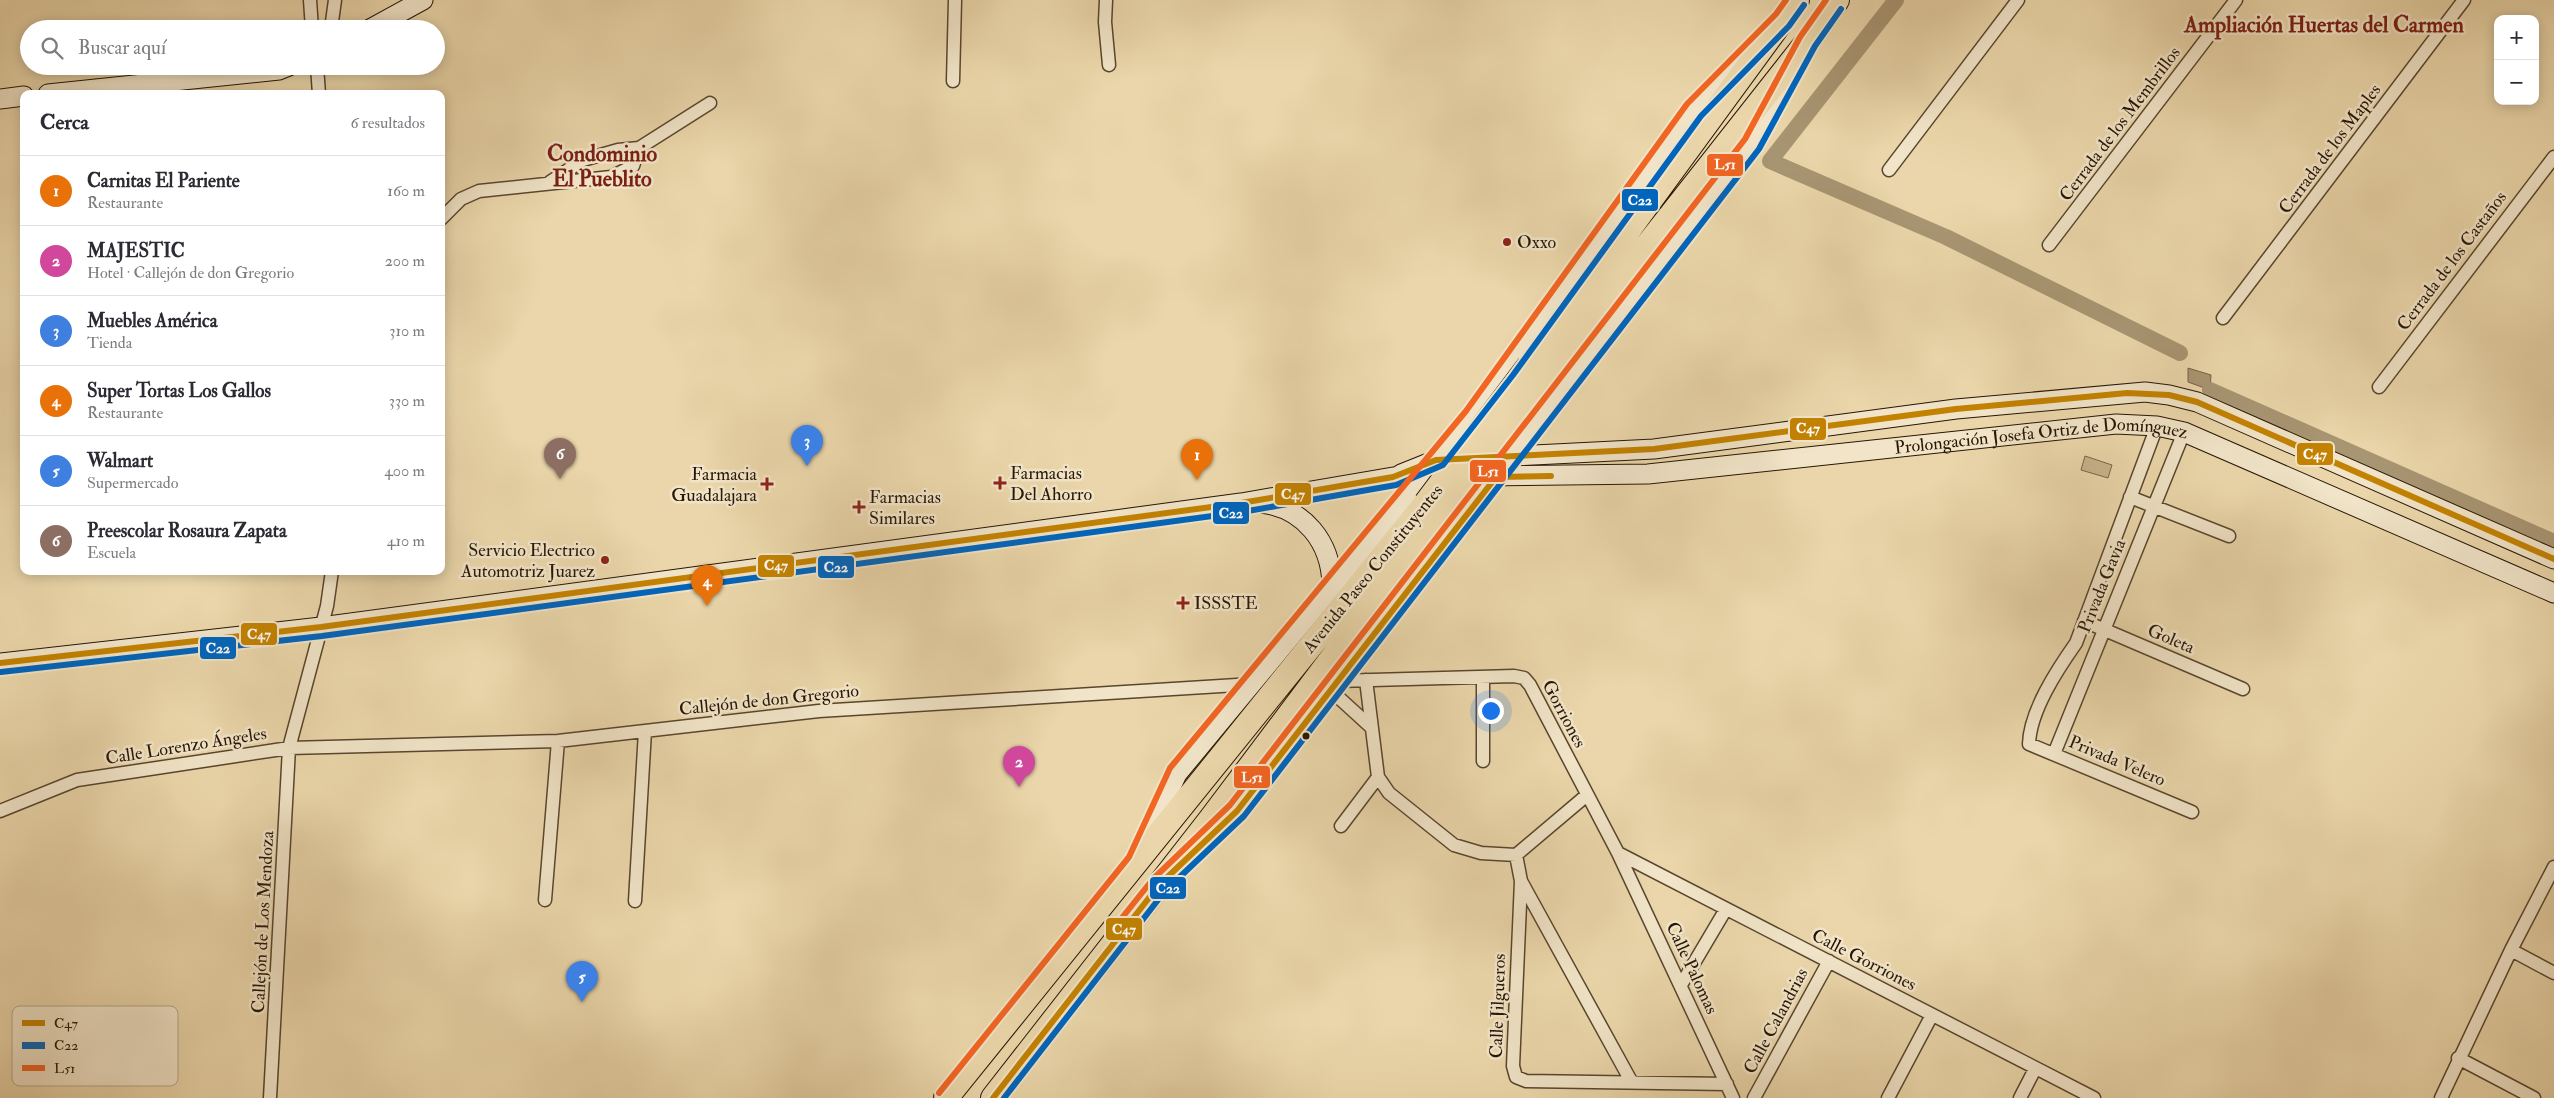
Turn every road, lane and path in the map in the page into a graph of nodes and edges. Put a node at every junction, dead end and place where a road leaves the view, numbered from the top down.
1 (310, 0) edge
2 (335, 0) edge
3 (423, 0) edge
4 (955, 0) edge
5 (1106, 0) edge
6 (1797, 0) edge
7 (1837, 0) edge
8 (2018, 0) edge
9 (2236, 0) edge
10 (2464, 0) edge
11 (311, 20) edge
12 (332, 20) edge
13 (386, 20) edge
14 (1783, 20) junction
15 (1808, 40) junction
16 (1110, 65) dead end
17 (231, 75) edge
18 (319, 75) edge
19 (953, 81) dead end
20 (86, 90) edge
21 (319, 90) edge
22 (20, 96) edge
23 (0, 99) edge
24 (710, 103) dead end
25 (639, 148) junction
26 (2554, 157) edge
27 (1889, 170) dead end
28 (550, 182) junction
29 (445, 215) edge
30 (2049, 245) dead end
31 (2224, 318) dead end
32 (1506, 370) junction
33 (2379, 387) dead end
34 (1558, 394) junction
35 (1473, 416) junction
36 (2157, 426) junction
37 (1532, 428) junction
38 (2184, 432) junction
39 (1654, 448) junction
40 (1510, 456) junction
41 (1436, 460) junction
42 (1648, 474) junction
43 (1393, 477) junction
44 (1496, 477) junction
45 (1421, 478) junction
46 (2130, 497) junction
47 (1252, 502) junction
48 (2153, 506) junction
49 (2229, 536) dead end
50 (2554, 559) edge
51 (331, 575) edge
52 (1332, 585) junction
53 (2554, 594) edge
54 (2084, 621) junction
55 (321, 627) junction
56 (2103, 629) junction
57 (0, 663) edge
58 (1483, 677) junction
59 (1366, 680) junction
60 (1253, 684) junction
61 (1333, 686) junction
62 (2243, 689) dead end
63 (1372, 728) junction
64 (645, 732) junction
65 (558, 741) junction
66 (2029, 744) joint
67 (288, 748) junction
68 (2054, 754) junction
69 (1483, 761) dead end
70 (1378, 777) junction
71 (1587, 795) junction
72 (0, 811) edge
73 (2192, 812) dead end
74 (1341, 826) dead end
75 (1618, 853) junction
76 (1516, 855) junction
77 (1136, 862) junction
78 (2554, 867) edge
79 (1521, 881) junction
80 (1159, 885) junction
81 (545, 900) dead end
82 (635, 900) dead end
83 (1726, 909) junction
84 (2511, 950) junction
85 (1829, 961) junction
86 (2554, 973) edge
87 (1681, 985) junction
88 (1932, 1015) junction
89 (2458, 1058) junction
90 (2035, 1069) junction
91 (1631, 1081) junction
92 (1727, 1084) junction
93 (270, 1098) edge
94 (946, 1098) edge
95 (993, 1098) edge
96 (1733, 1098) edge
97 (1754, 1098) edge
98 (1888, 1098) edge
99 (2020, 1098) edge
100 (2094, 1098) edge
101 (2441, 1098) edge
102 (2534, 1098) edge

1 - 11 street
2 - 12 street
3 - 13 street
4 - 19 street
5 - 16 street
6 - 14 highway, Avenida Paseo Constituyentes
7 - 15 highway, Avenida Paseo Constituyentes
8 - 27 street
9 - 30 street, Cerrada de los Membrillos
10 - 31 street, Cerrada de los Maples
14 - 32 street
14 - 77 highway, Avenida Paseo Constituyentes, bridge
15 - 34 street
15 - 80 highway, Avenida Paseo Constituyentes, bridge
17 - 20 street
18 - 21 street
22 - 23 street
24 - 25 street
25 - 28 street
25 - 28 street
26 - 33 street, Cerrada de los Castaños
28 - 29 street
32 - 34 street
32 - 35 street
34 - 37 street
35 - 37 street
35 - 41 street
36 - 38 street, Prolongación Josefa Ortiz de Domínguez
36 - 42 street, Prolongación Josefa Ortiz de Domínguez
36 - 46 street, Privada Gavia
37 - 40 street
38 - 48 street, Privada Gavia
38 - 53 street, Prolongación Josefa Ortiz de Domínguez
39 - 40 street, Prolongación Josefa Ortiz de Domínguez
39 - 42 street
39 - 50 street, Prolongación Josefa Ortiz de Domínguez
40 - 41 street, Prolongación Josefa Ortiz de Domínguez
40 - 44 street
41 - 43 street
41 - 45 street
42 - 44 street, Prolongación Josefa Ortiz de Domínguez
43 - 45 street, Prolongación Josefa Ortiz de Domínguez
43 - 47 street
44 - 45 street, Prolongación Josefa Ortiz de Domínguez
44 - 61 street
45 - 52 street
46 - 48 street
46 - 54 street, Privada Gavia
47 - 52 street
47 - 55 street
48 - 49 street
48 - 56 street, Privada Gavia
51 - 55 street, Calle Lorenzo Ángeles
52 - 60 street
54 - 56 street, Goleta
54 - 66 street, Privada Gavia
55 - 57 street
55 - 67 street, Calle Lorenzo Ángeles
56 - 62 street, Goleta
56 - 68 street, Privada Gavia
58 - 59 street, Gorriones
58 - 69 street
58 - 71 street, Gorriones
59 - 61 street, Gorriones
59 - 63 street
60 - 64 street, Callejón de don Gregorio
60 - 77 street
61 - 63 street
61 - 80 street
63 - 70 street
64 - 65 street, Callejón de don Gregorio
64 - 82 street
65 - 67 street, Callejón de don Gregorio
65 - 81 street
66 - 68 street, Privada Velero
67 - 72 street, Calle Lorenzo Ángeles
67 - 93 street, Callejón de Los Mendoza
68 - 73 street, Privada Velero
70 - 74 street
70 - 76 street
71 - 75 street, Gorriones
71 - 76 street
75 - 83 street, Calle Gorriones
75 - 87 street, Calle Palomas
76 - 79 street, Calle Jilgueros
77 - 94 highway, Avenida Paseo Constituyentes
78 - 84 street
79 - 91 street, Calle Jilgueros
79 - 91 street, Calle Jilgueros
80 - 95 highway, Avenida Paseo Constituyentes
83 - 85 street, Calle Gorriones
83 - 87 street
84 - 86 street
84 - 89 street
85 - 88 street, Calle Gorriones
85 - 97 street, Calle Calandrias
87 - 92 street, Calle Palomas
88 - 90 street, Calle Gorriones
88 - 98 street
89 - 101 street
89 - 102 street
90 - 99 street
90 - 100 street, Calle Gorriones
91 - 92 street, Calle Jilgueros
92 - 96 street, Calle Palomas

